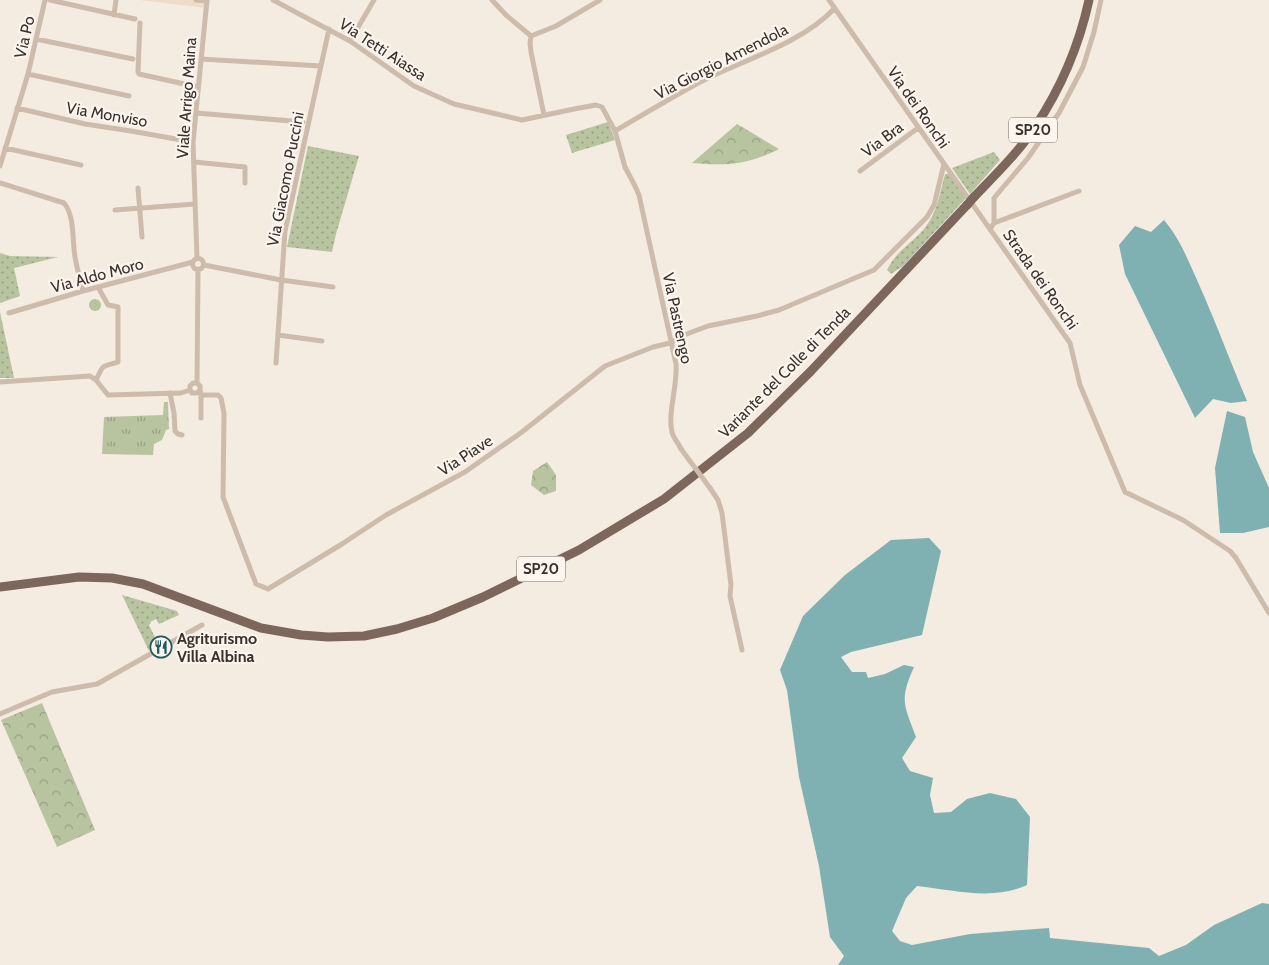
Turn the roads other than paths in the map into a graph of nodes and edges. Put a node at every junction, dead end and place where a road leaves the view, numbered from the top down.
1 (45, 0) edge
2 (50, 0) edge
3 (116, 0) edge
4 (196, 0) edge
5 (273, 0) edge
6 (374, 0) edge
7 (492, 0) edge
8 (600, 0) edge
9 (829, 0) edge
10 (1082, 0) edge
11 (1089, 0) edge
12 (1101, 0) edge
13 (207, 1) edge
14 (835, 8) junction
15 (114, 14) junction
16 (329, 29) junction
17 (532, 36) junction
18 (36, 39) junction
19 (350, 41) junction
20 (1075, 51) junction
21 (133, 58) dead end
22 (201, 59) junction
23 (321, 66) junction
24 (28, 74) junction
25 (198, 87) junction
26 (129, 96) dead end
27 (17, 108) junction
28 (196, 113) junction
29 (544, 115) junction
30 (303, 122) dead end
31 (918, 128) junction
32 (615, 131) junction
33 (193, 142) junction
34 (5, 148) junction
35 (194, 162) junction
36 (944, 164) junction
37 (81, 165) dead end
38 (0, 166) edge
39 (860, 171) dead end
40 (0, 183) edge
41 (245, 184) dead end
42 (138, 188) dead end
43 (1079, 191) dead end
44 (195, 204) junction
45 (139, 209) junction
46 (115, 210) dead end
47 (994, 223) junction
48 (990, 229) junction
49 (142, 237) dead end
50 (195, 260) junction
51 (204, 265) junction
52 (198, 269) junction
53 (282, 280) junction
54 (98, 287) junction
55 (333, 287) dead end
56 (83, 291) junction
57 (9, 313) dead end
58 (278, 335) junction
59 (322, 341) dead end
60 (672, 341) junction
61 (276, 363) dead end
62 (96, 380) junction
63 (0, 382) edge
64 (197, 383) junction
65 (190, 390) junction
66 (200, 392) junction
67 (170, 393) junction
68 (201, 418) dead end
69 (182, 435) dead end
70 (0, 585) edge
71 (1269, 613) edge
72 (202, 625) dead end
73 (742, 650) dead end
74 (0, 714) edge

1 - 18 street, Via Po
2 - 15 street
3 - 15 street
4 - 13 street
5 - 16 street, Via Tetti Aiassa
6 - 19 street
7 - 17 street
8 - 17 street
9 - 14 street, Via dei Ronchi
10 - 20 main road, SP20
11 - 20 main road, Variante del Colle di Tenda / SP20
12 - 47 street, Strada dei Ronchi
13 - 22 street, Viale Arrigo Maina
14 - 31 street, Via dei Ronchi
14 - 32 street, Via Giorgio Amendola
15 - 25 street
16 - 19 street, Via Tetti Aiassa
16 - 23 street, Via Giacomo Puccini
17 - 29 street
18 - 21 street
18 - 24 street, Via Po
19 - 29 street, Via Tetti Aiassa
20 - 70 main road, Variante del Colle di Tenda / SP20, bridge
22 - 23 street
22 - 25 street, Viale Arrigo Maina
23 - 53 street, Via Giacomo Puccini
24 - 26 street
24 - 27 street, Via Po
25 - 28 street, Viale Arrigo Maina
27 - 33 street, Via Monviso
27 - 34 street, Via Po
28 - 30 street
28 - 33 street, Viale Arrigo Maina
29 - 32 street, Via Tetti Aiassa
31 - 36 street, Via dei Ronchi
31 - 39 street, Via Bra
32 - 60 street, Via Pastrengo
33 - 35 street, Viale Arrigo Maina
34 - 37 street
34 - 38 street, Via Po
35 - 41 street
35 - 44 street, Viale Arrigo Maina
36 - 48 street, Via dei Ronchi
36 - 60 street, Via Piave
40 - 56 street
42 - 45 street
43 - 47 street
44 - 45 street
44 - 50 street, Viale Arrigo Maina
45 - 46 street
45 - 49 street
47 - 48 street, Strada dei Ronchi
48 - 71 street, Strada dei Ronchi
50 - 51 street
50 - 52 street
50 - 54 street, Via Aldo Moro
51 - 52 street
51 - 53 street
52 - 64 street
53 - 55 street
53 - 58 street, Via Giacomo Puccini
54 - 56 street, Via Aldo Moro
54 - 62 street
56 - 57 street, Via Aldo Moro
58 - 59 street
58 - 61 street, Via Giacomo Puccini
60 - 66 street, Via Piave
60 - 73 street, Via Pastrengo, bridge
62 - 63 street
62 - 67 street
64 - 65 street
64 - 66 street
65 - 66 street
65 - 67 street
66 - 68 street
67 - 69 street
72 - 74 street

